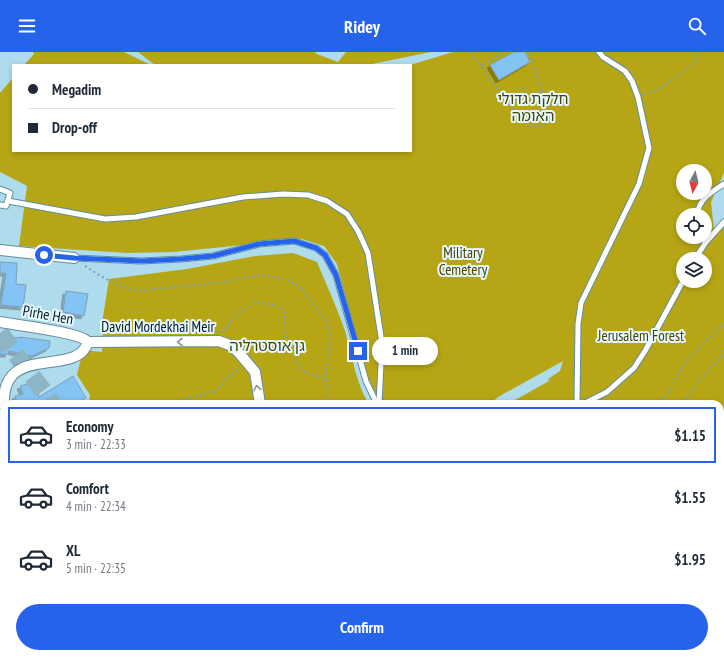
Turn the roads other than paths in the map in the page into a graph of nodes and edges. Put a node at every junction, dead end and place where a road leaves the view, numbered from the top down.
1 (600, 52) edge
2 (724, 184) edge
3 (0, 189) edge
4 (8, 201) junction
5 (0, 205) edge
6 (698, 208) edge
7 (724, 222) edge
8 (712, 235) edge
9 (0, 250) edge
10 (74, 258) joint
11 (679, 288) edge
12 (0, 322) edge
13 (88, 342) junction
14 (4, 400) edge
15 (259, 400) edge
16 (376, 400) edge
17 (378, 400) edge
18 (577, 400) edge
19 (591, 400) edge

1 - 18 lane
2 - 6 lane
3 - 4 lane
4 - 5 lane
4 - 17 lane
7 - 8 lane
9 - 10 street
10 - 16 lane
11 - 19 lane
12 - 13 street, Pirhe Hen
13 - 14 street
15 -> 13 street, David Mordekhai Meir

